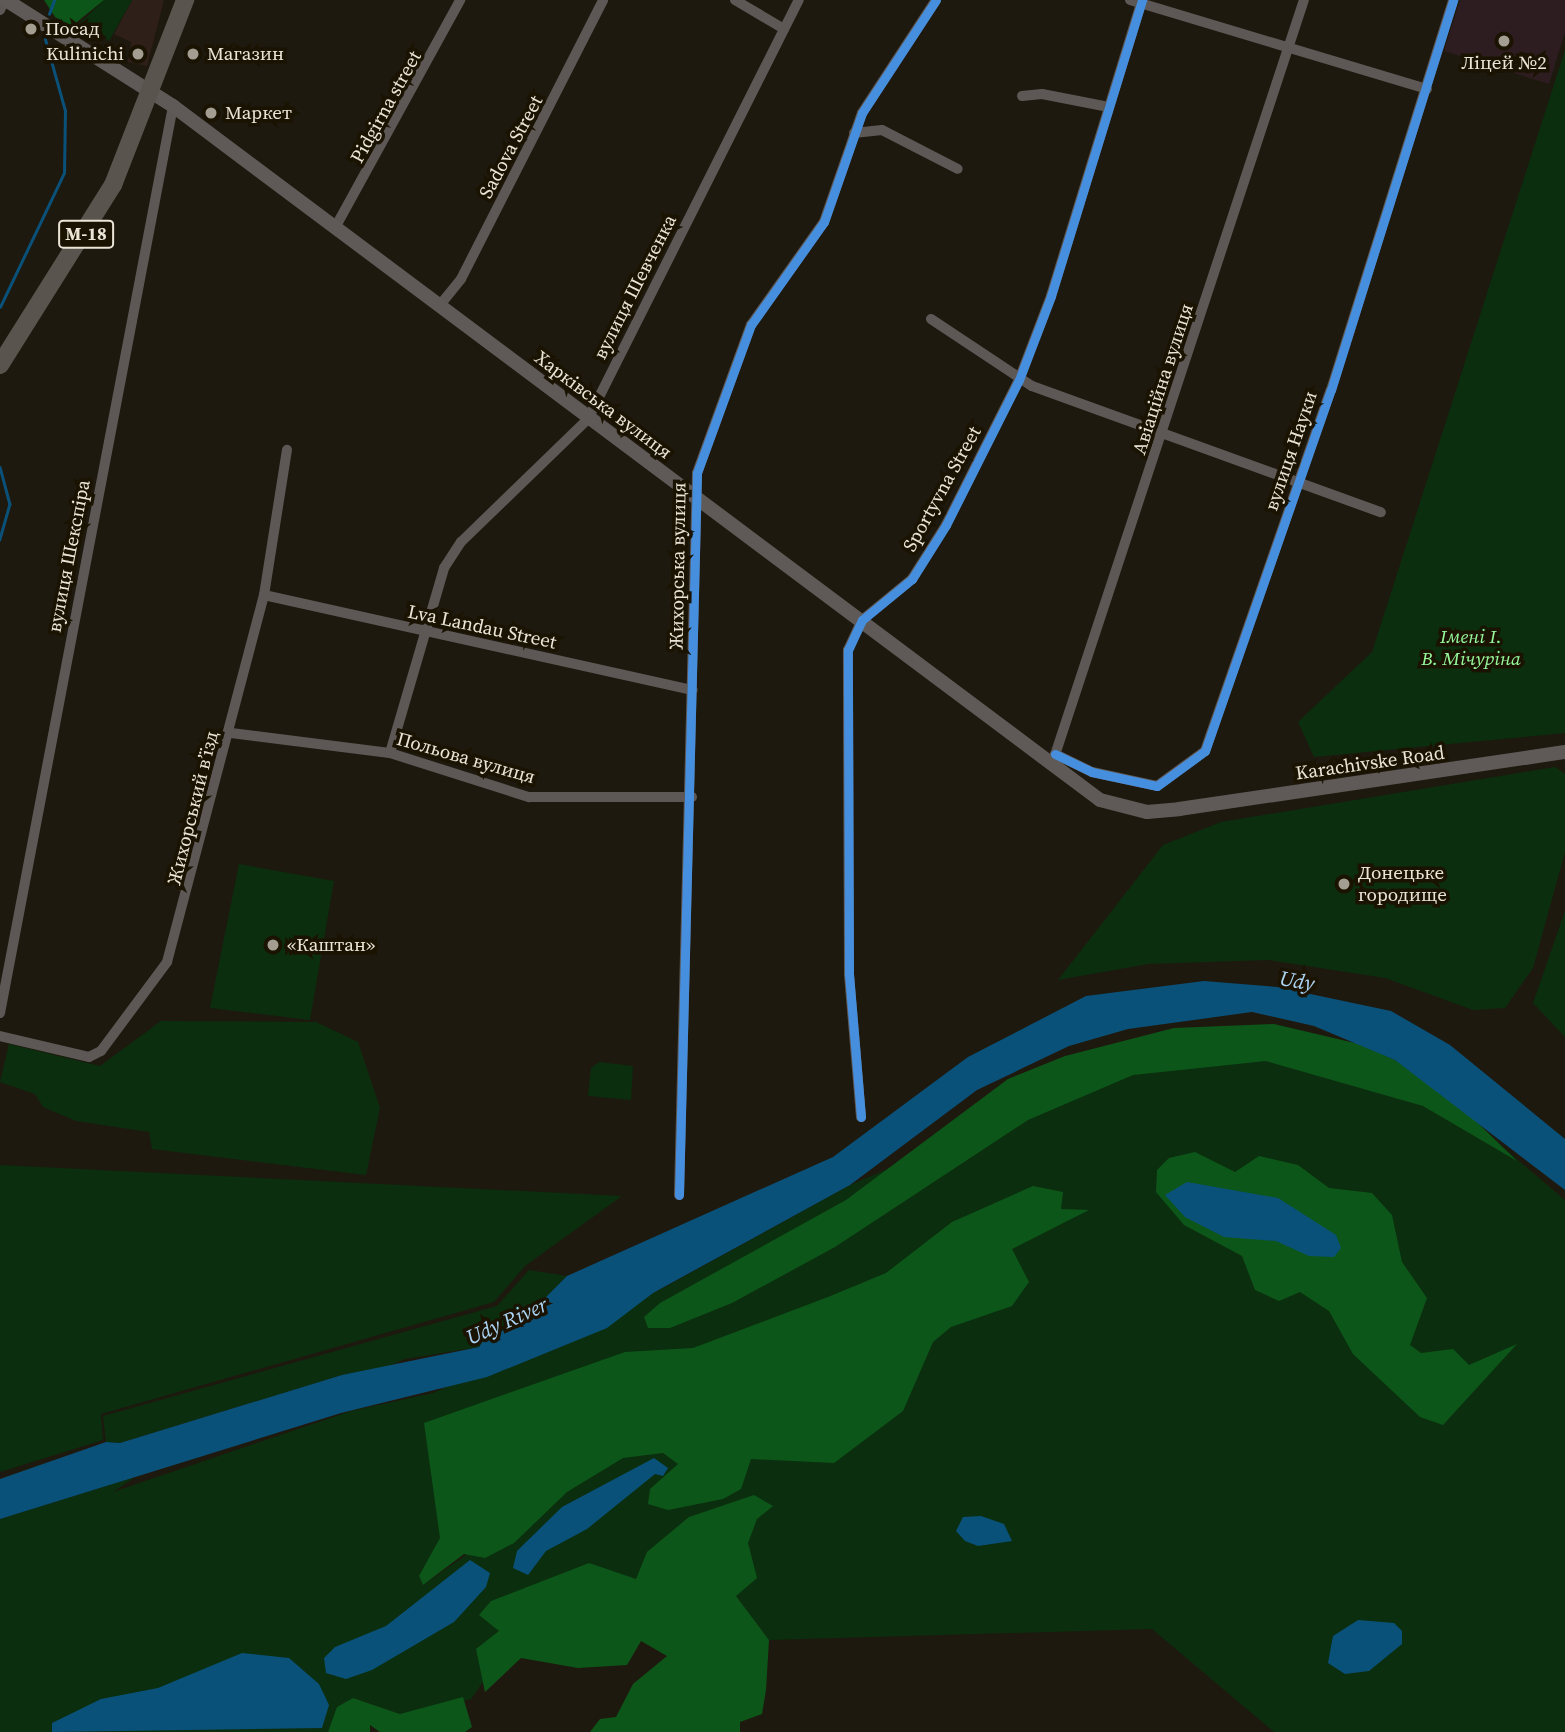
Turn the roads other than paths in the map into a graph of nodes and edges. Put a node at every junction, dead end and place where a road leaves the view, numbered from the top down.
1 (5, 0) edge
2 (185, 0) edge
3 (460, 0) edge
4 (603, 0) edge
5 (735, 0) edge
6 (799, 0) edge
7 (936, 0) edge
8 (1130, 0) edge
9 (1304, 0) edge
10 (1453, 0) edge
11 (1142, 1) edge
12 (0, 10) edge
13 (784, 29) junction
14 (1288, 52) junction
15 (1427, 89) junction
16 (152, 92) junction
17 (1022, 96) dead end
18 (173, 106) junction
19 (1109, 107) junction
20 (854, 133) junction
21 (958, 169) dead end
22 (336, 226) junction
23 (440, 305) junction
24 (932, 318) dead end
25 (0, 365) edge
26 (1018, 380) junction
27 (587, 419) junction
28 (1165, 429) junction
29 (287, 450) dead end
30 (1298, 485) junction
31 (695, 498) junction
32 (1381, 512) dead end
33 (264, 595) junction
34 (862, 620) junction
35 (421, 632) junction
36 (693, 690) junction
37 (231, 733) junction
38 (1565, 752) edge
39 (390, 753) junction
40 (1053, 761) junction
41 (692, 797) junction
42 (1179, 809) joint
43 (0, 1013) edge
44 (0, 1036) edge
45 (862, 1117) dead end
46 (679, 1195) dead end

1 - 12 street
1 - 16 main road, Харківська вулиця
2 - 16 highway, М-18
3 - 22 street, Pidgirna street
4 - 23 street, Sadova Street
5 - 13 street
6 - 13 street, вулиця Шевченка
7 - 20 street, Жихорська вулиця
8 - 11 street
9 - 14 street, Авіаційна вулиця
10 - 15 street, вулиця Науки
11 - 14 street
11 - 19 street, Sportyvna Street
13 - 27 street, вулиця Шевченка
14 - 15 street
14 - 28 street, Авіаційна вулиця
15 - 30 street, вулиця Науки
16 - 18 main road, Харківська вулиця
16 - 25 highway, М-18
17 - 19 street
18 - 22 main road, Харківська вулиця
18 - 43 street, вулиця Шекспіра
19 - 26 street, Sportyvna Street
20 - 21 street
20 - 31 street, Жихорська вулиця
22 - 23 main road, Харківська вулиця
23 - 27 main road, Харківська вулиця
24 - 26 street
26 - 28 street
26 - 34 street, Sportyvna Street
27 - 31 main road, Харківська вулиця
27 - 35 street, вулиця Шевченка
28 - 30 street
28 - 40 street, Авіаційна вулиця
29 - 33 street, Жихорський в’їзд
30 - 32 street
30 - 40 street, вулиця Науки
31 - 34 main road, Харківська вулиця
31 - 36 street, Жихорська вулиця
33 - 35 street, Lva Landau Street
33 - 37 street, Жихорський в’їзд
34 - 40 main road, Харківська вулиця
34 - 45 street, Sportyvna Street
35 - 36 street, Lva Landau Street
35 - 39 street, вулиця Шевченка
36 - 41 street, Жихорська вулиця
37 - 39 street, Польова вулиця
37 - 44 street, Жихорський в’їзд
38 - 42 main road, Karachivske Road
39 - 41 street, Польова вулиця
40 - 42 main road, Харківська вулиця
41 - 46 street, Жихорська вулиця

